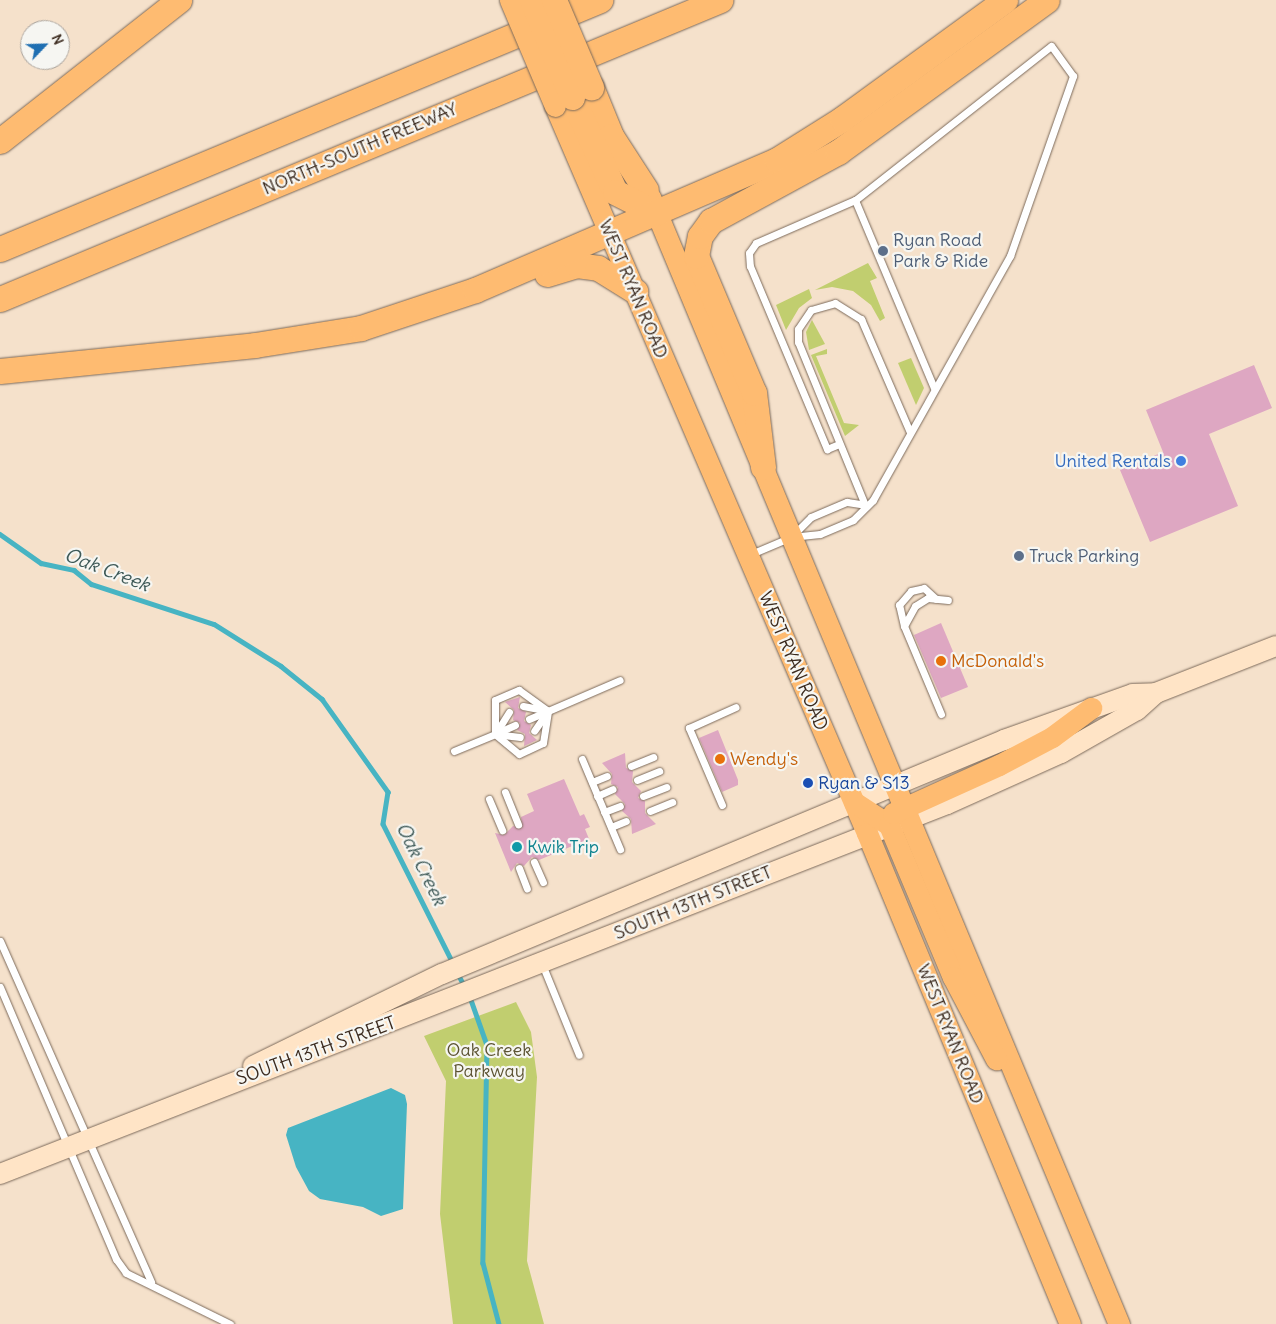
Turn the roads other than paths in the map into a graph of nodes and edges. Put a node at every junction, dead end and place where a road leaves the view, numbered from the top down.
1 (179, 0) edge
2 (510, 0) edge
3 (532, 0) edge
4 (554, 0) edge
5 (565, 0) edge
6 (600, 0) edge
7 (720, 0) edge
8 (1005, 0) edge
9 (1047, 0) edge
10 (580, 93) junction
11 (0, 141) edge
12 (646, 190) joint
13 (855, 200) junction
14 (656, 212) junction
15 (609, 233) junction
16 (0, 249) edge
17 (634, 291) junction
18 (0, 299) edge
19 (388, 321) junction
20 (0, 370) edge
21 (934, 388) junction
22 (910, 432) junction
23 (839, 444) junction
24 (763, 467) junction
25 (865, 505) junction
26 (791, 537) junction
27 (748, 556) junction
28 (936, 599) junction
29 (948, 600) dead end
30 (904, 626) junction
31 (1276, 646) edge
32 (620, 680) dead end
33 (1156, 693) junction
34 (523, 706) dead end
35 (736, 708) dead end
36 (1091, 708) junction
37 (548, 711) junction
38 (510, 712) dead end
39 (940, 714) dead end
40 (529, 719) dead end
41 (515, 725) dead end
42 (534, 731) dead end
43 (495, 734) junction
44 (520, 737) dead end
45 (454, 751) dead end
46 (653, 757) dead end
47 (582, 759) dead end
48 (631, 766) dead end
49 (659, 771) dead end
50 (607, 776) dead end
51 (637, 780) dead end
52 (592, 782) junction
53 (896, 785) junction
54 (666, 787) dead end
55 (613, 790) dead end
56 (505, 792) dead end
57 (598, 796) junction
58 (643, 796) dead end
59 (489, 799) dead end
60 (672, 802) dead end
61 (854, 802) junction
62 (722, 804) dead end
63 (620, 806) dead end
64 (650, 811) dead end
65 (908, 811) junction
66 (604, 812) junction
67 (626, 821) dead end
68 (518, 824) dead end
69 (880, 826) junction
70 (611, 827) junction
71 (502, 830) dead end
72 (620, 848) dead end
73 (534, 862) dead end
74 (519, 868) dead end
75 (543, 882) dead end
76 (528, 889) dead end
77 (0, 941) edge
78 (542, 964) junction
79 (0, 987) edge
80 (579, 1055) dead end
81 (216, 1087) junction
82 (1025, 1099) junction
83 (76, 1142) junction
84 (0, 1174) edge
85 (150, 1282) junction
86 (1118, 1323) edge
87 (230, 1324) edge
88 (1070, 1324) edge

1 - 11 highway
2 - 10 main road, WEST RYAN ROAD, bridge
3 - 10 highway, bridge
4 - 10 highway, bridge
5 - 10 main road, WEST RYAN ROAD
6 - 16 highway
7 - 18 highway, NORTH-SOUTH FREEWAY
8 - 14 highway
9 - 24 highway
10 - 12 highway
10 - 14 highway
10 - 15 main road, WEST RYAN ROAD
12 - 14 main road
13 - 21 lane
13 - 21 lane
13 - 23 lane
14 - 15 highway
14 - 24 main road
15 - 17 main road, WEST RYAN ROAD
15 - 19 highway
17 - 19 highway
17 - 27 main road, WEST RYAN ROAD
19 - 20 highway
21 - 22 lane
22 - 23 lane
22 - 25 lane
23 - 25 lane
24 - 26 main road
25 - 26 lane
25 - 26 lane
26 - 27 lane
26 - 53 main road
27 - 61 main road, WEST RYAN ROAD
28 - 29 lane
28 - 30 lane
28 - 30 lane
30 - 39 lane
31 - 33 street, SOUTH 13TH STREET
32 - 37 lane
33 - 36 street, SOUTH 13TH STREET
33 - 65 street, SOUTH 13TH STREET
34 - 37 lane
35 - 62 lane
36 - 53 street, SOUTH 13TH STREET
36 - 65 main road
37 - 40 lane
37 - 42 lane
37 - 43 lane
37 - 43 lane
38 - 43 lane
41 - 43 lane
43 - 44 lane
43 - 45 lane
46 - 48 lane
47 - 52 lane
49 - 51 lane
50 - 52 lane
52 - 57 lane
53 - 61 street, SOUTH 13TH STREET
53 - 65 main road
54 - 58 lane
55 - 57 lane
56 - 68 lane
57 - 66 lane
59 - 71 lane
60 - 64 lane
61 - 69 main road, WEST RYAN ROAD
61 - 81 street, SOUTH 13TH STREET
63 - 66 lane
65 - 69 main road
65 - 82 main road
66 - 70 lane
67 - 70 lane
69 - 78 street, SOUTH 13TH STREET
69 - 82 main road
69 - 88 main road, WEST RYAN ROAD
70 - 72 lane
73 - 75 lane
74 - 76 lane
77 - 83 lane
78 - 80 lane
78 - 81 street, SOUTH 13TH STREET
79 - 83 lane
81 - 83 street, SOUTH 13TH STREET
82 - 86 main road
83 - 84 street, SOUTH 13TH STREET
83 - 85 lane
83 - 85 lane
85 - 87 lane

